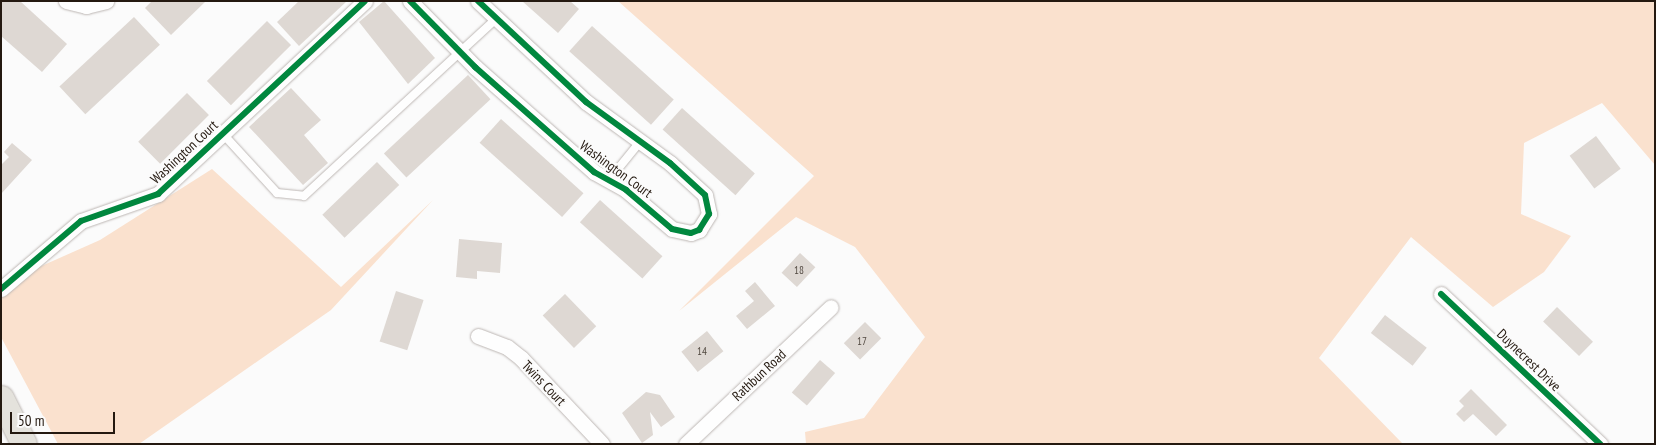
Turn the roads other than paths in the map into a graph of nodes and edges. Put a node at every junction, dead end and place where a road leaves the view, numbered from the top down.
1 (66, 1) edge
2 (106, 1) edge
3 (365, 1) edge
4 (410, 1) edge
5 (478, 1) edge
6 (498, 17) junction
7 (461, 53) junction
8 (223, 134) junction
9 (639, 143) junction
10 (609, 180) junction
11 (1, 289) edge
12 (1441, 294) dead end
13 (831, 307) dead end
14 (478, 336) dead end
15 (1, 398) edge
16 (24, 444) edge
17 (602, 444) edge
18 (686, 444) edge
19 (1600, 444) edge

1 - 2 street
3 - 8 street, Washington Court
4 - 7 street, Washington Court
5 - 6 street, Washington Court
6 - 7 lane, Washington Court
6 - 9 street, Washington Court
7 - 8 lane, Washington Court
7 - 10 street, Washington Court
8 - 11 street, Washington Court
9 - 10 lane, Washington Court
9 - 10 street, Washington Court
12 - 19 street, Duynecrest Drive
13 - 18 street, Rathbun Road
14 - 17 street, Twins Court
15 - 16 main road

